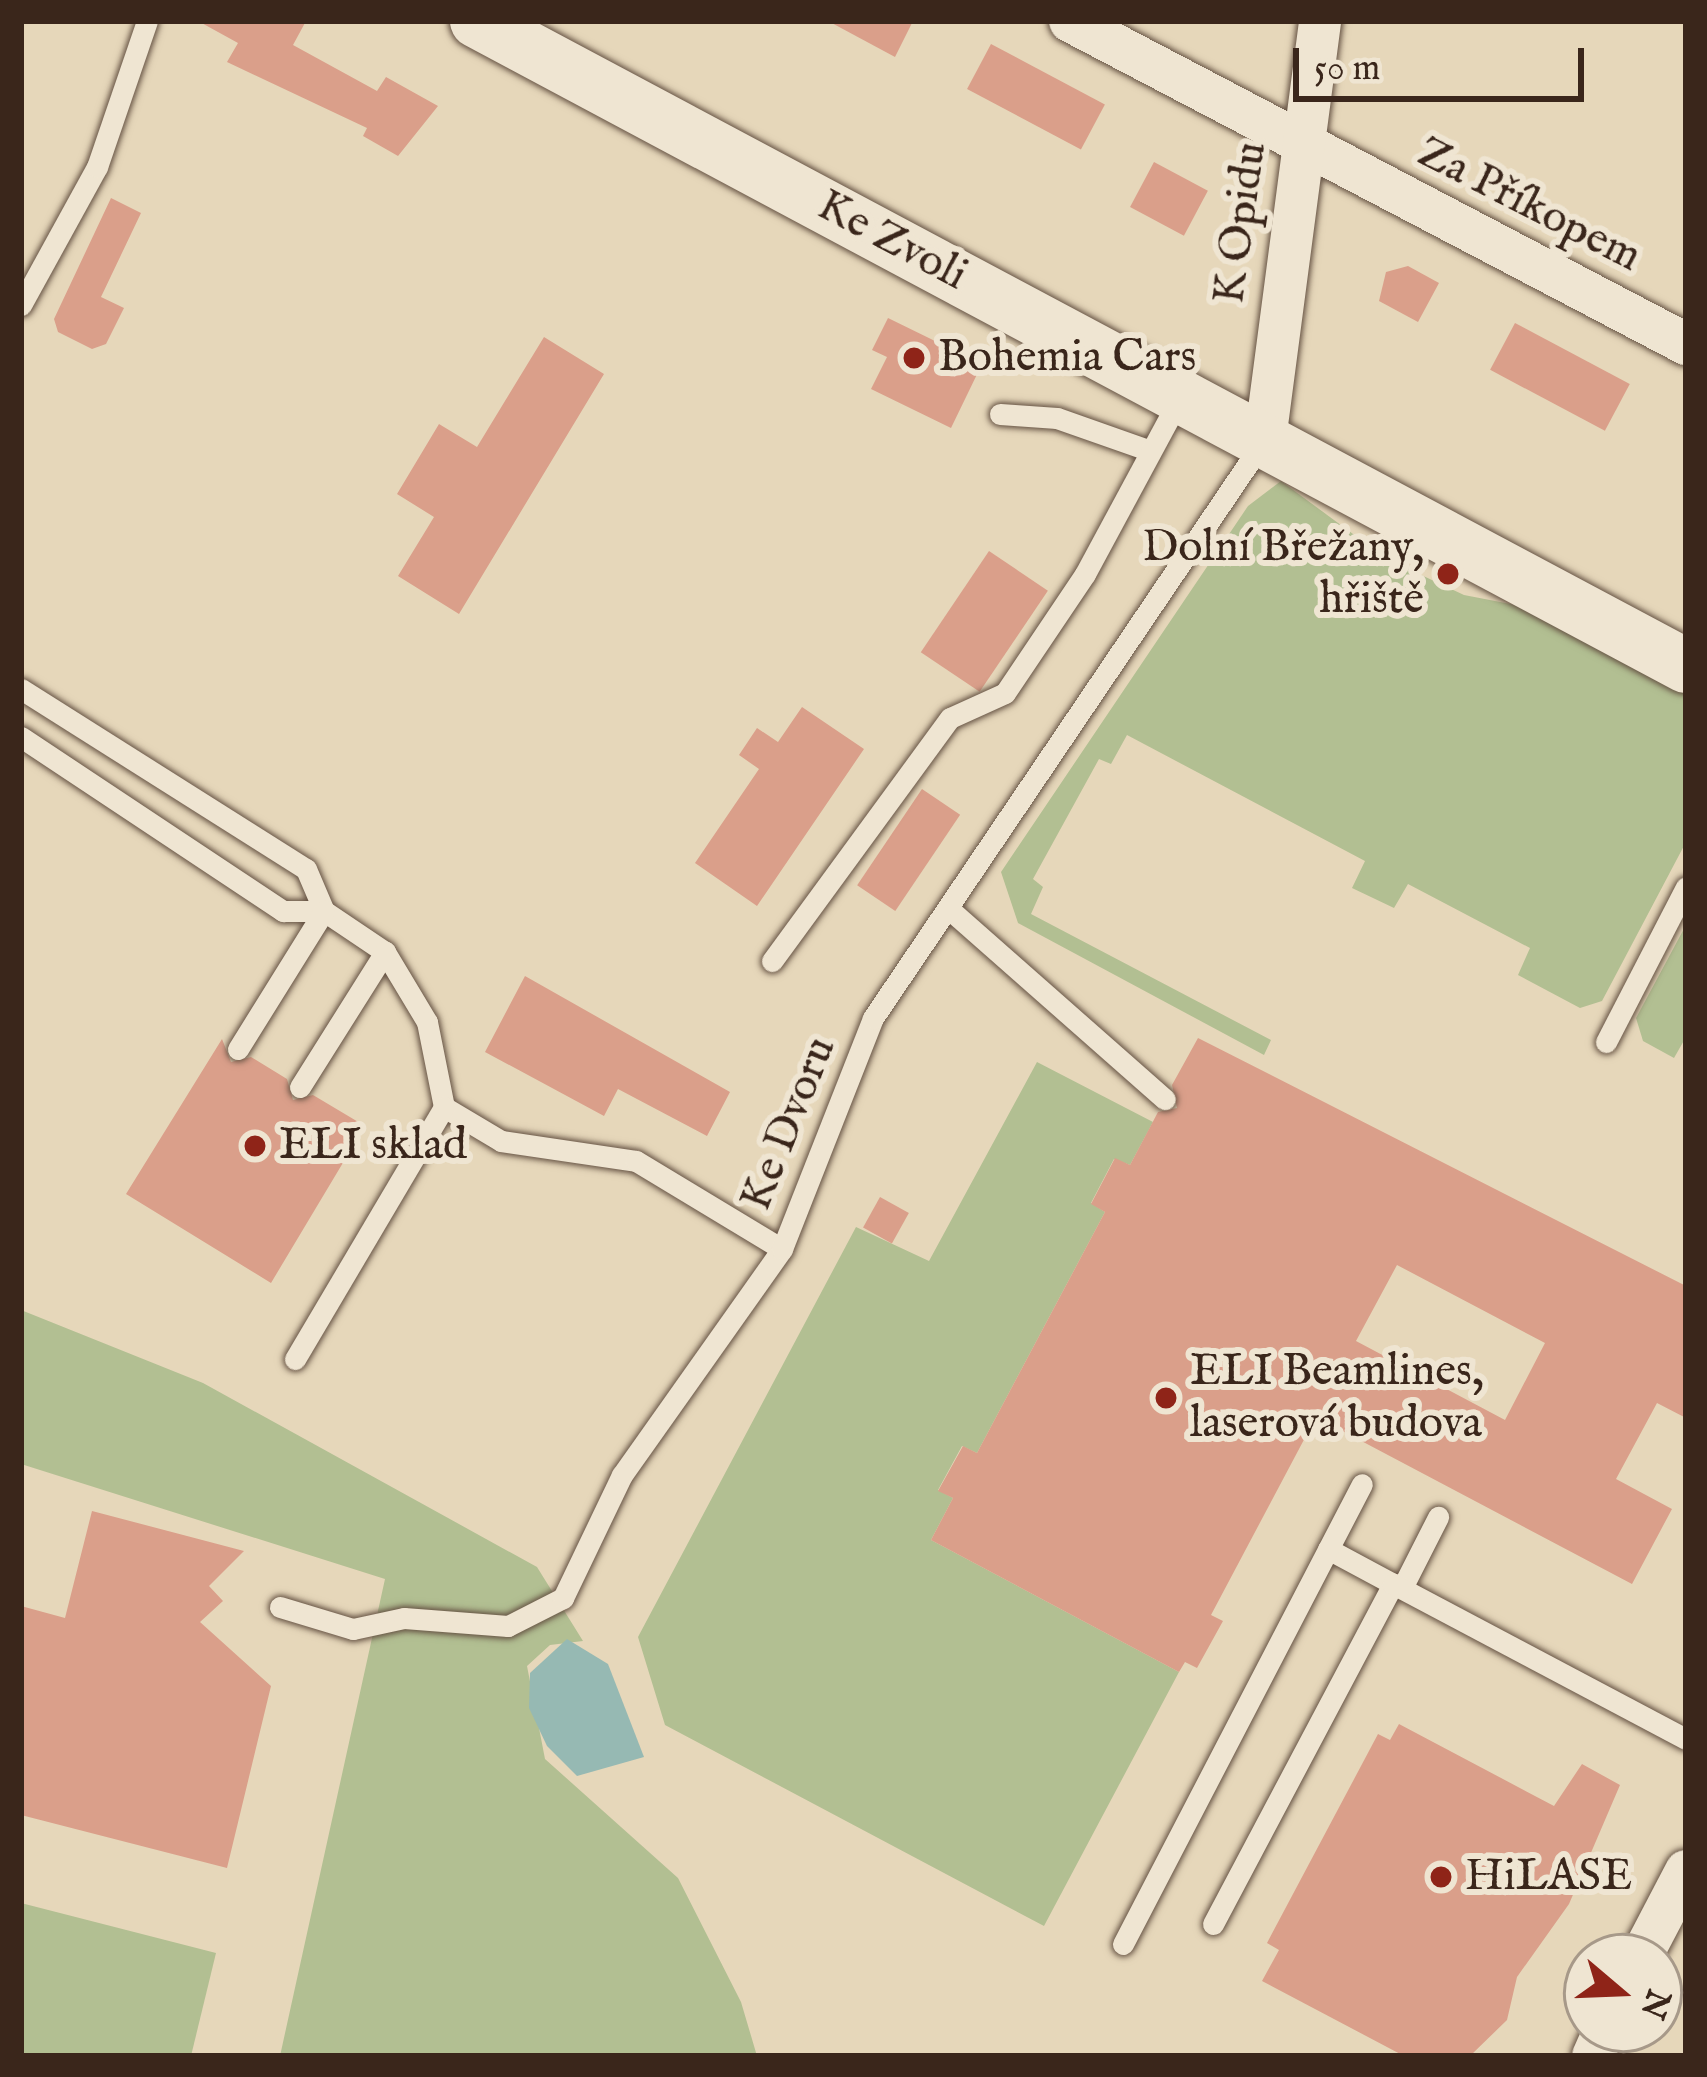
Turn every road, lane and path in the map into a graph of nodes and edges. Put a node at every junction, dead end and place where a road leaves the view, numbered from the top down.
1 (147, 21) edge
2 (477, 21) edge
3 (1070, 21) edge
4 (1320, 21) edge
5 (1304, 146) junction
6 (21, 305) edge
7 (1686, 344) edge
8 (1182, 394) junction
9 (1000, 414) dead end
10 (1264, 440) junction
11 (1148, 450) junction
12 (1686, 666) edge
13 (21, 688) edge
14 (21, 736) edge
15 (1686, 887) edge
16 (948, 908) junction
17 (324, 911) junction
18 (385, 952) junction
19 (772, 961) dead end
20 (1606, 1042) dead end
21 (238, 1049) dead end
22 (301, 1087) dead end
23 (1165, 1099) dead end
24 (443, 1107) junction
25 (782, 1249) junction
26 (296, 1359) dead end
27 (1362, 1484) dead end
28 (1438, 1517) dead end
29 (1328, 1549) junction
30 (1397, 1586) junction
31 (280, 1607) dead end
32 (1686, 1738) edge
33 (1686, 1871) edge
34 (1213, 1924) dead end
35 (1654, 1933) edge
36 (1123, 1944) dead end

1 - 6 lane
2 - 8 street, Ke Zvoli
3 - 5 street, Za Příkopem
4 - 5 street, K Opidu
5 - 7 street, Za Příkopem
5 - 10 street, K Opidu
8 - 10 street, Ke Zvoli
8 - 11 lane
9 - 11 lane
10 - 12 street, Ke Zvoli
10 - 16 lane, Ke Dvoru
11 - 19 lane
13 - 17 lane
14 - 17 lane
15 - 20 lane
16 - 23 lane
16 - 25 lane, Ke Dvoru
17 - 18 lane
17 - 21 lane
18 - 22 lane
18 - 24 lane
24 - 25 lane
24 - 26 lane
25 - 31 lane, Ke Dvoru
27 - 29 lane
28 - 30 lane
29 - 30 lane
29 - 36 lane
30 - 32 lane
30 - 34 lane
33 - 35 street

